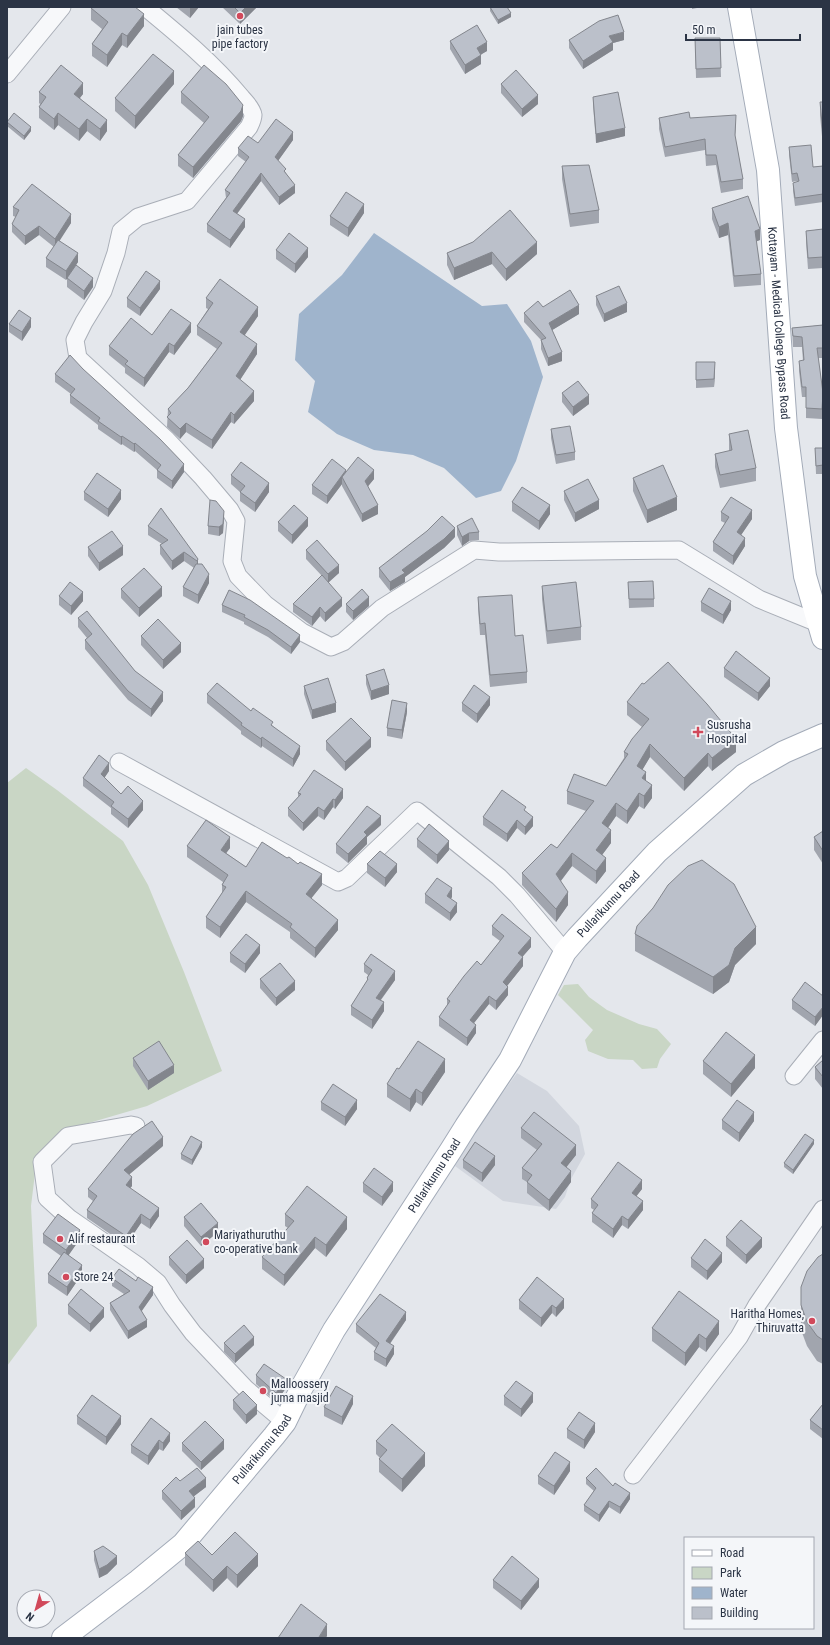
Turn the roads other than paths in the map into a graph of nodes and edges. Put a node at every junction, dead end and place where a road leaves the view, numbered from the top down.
1 (62, 7) edge
2 (145, 7) edge
3 (739, 7) edge
4 (7, 74) edge
5 (822, 629) edge
6 (823, 735) edge
7 (118, 762) dead end
8 (565, 952) junction
9 (823, 1040) edge
10 (794, 1076) dead end
11 (136, 1126) dead end
12 (823, 1209) edge
13 (285, 1422) junction
14 (633, 1475) dead end
15 (63, 1638) edge

1 - 4 street
2 - 5 street
3 - 5 main road, Kottayam - Medical College Bypass Road
6 - 8 main road, Pullarikunnu Road
7 - 8 street
8 - 13 main road, Pullarikunnu Road
9 - 10 street
11 - 13 street
12 - 14 street
13 - 15 main road, Pullarikunnu Road

